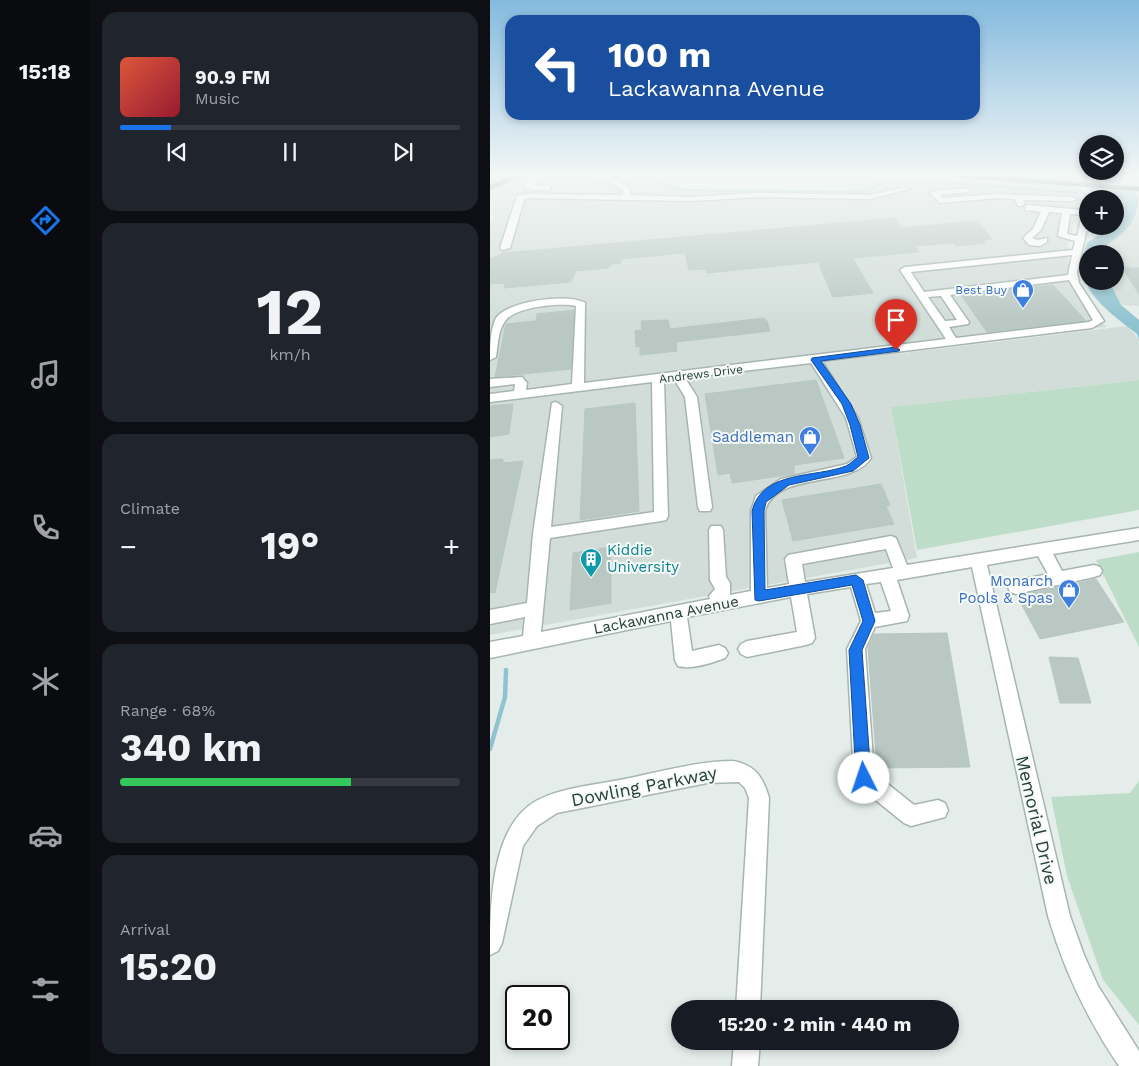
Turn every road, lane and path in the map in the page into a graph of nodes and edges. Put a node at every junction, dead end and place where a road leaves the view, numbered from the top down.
1 (513, 225) edge
2 (1039, 225) edge
3 (1064, 225) edge
4 (1082, 235) edge
5 (1044, 240) dead end
6 (1081, 240) junction
7 (506, 248) dead end
8 (1078, 252) junction
9 (1073, 277) junction
10 (944, 292) junction
11 (921, 295) junction
12 (941, 325) junction
13 (953, 342) junction
14 (490, 356) edge
15 (815, 360) junction
16 (678, 376) junction
17 (658, 379) junction
18 (490, 383) edge
19 (578, 388) junction
20 (519, 395) junction
21 (490, 398) edge
22 (556, 406) dead end
23 (706, 507) dead end
24 (716, 530) dead end
25 (541, 534) junction
26 (1139, 534) edge
27 (1042, 549) junction
28 (978, 560) junction
29 (1094, 571) dead end
30 (895, 573) junction
31 (1058, 578) junction
32 (856, 580) junction
33 (1016, 587) dead end
34 (797, 590) junction
35 (718, 593) junction
36 (759, 596) junction
37 (534, 608) junction
38 (678, 612) junction
39 (490, 617) edge
40 (869, 621) junction
41 (531, 642) junction
42 (747, 649) dead end
43 (490, 650) edge
44 (719, 653) dead end
45 (938, 810) dead end
46 (490, 943) edge
47 (748, 1000) edge
48 (747, 1050) edge
49 (746, 1066) edge
50 (1134, 1066) edge

1 - 7 street
2 - 5 street
3 - 6 street
4 - 6 street
6 - 8 street
8 - 9 street
8 - 11 street
9 - 10 street
9 - 13 street, Andrews Drive
10 - 11 street
10 - 12 street
11 - 12 street
12 - 13 street
13 - 15 street, Andrews Drive
14 - 19 street
15 - 16 street, Andrews Drive
15 - 36 street
16 - 17 street, Andrews Drive
16 - 23 street
17 - 19 street, Andrews Drive
17 - 25 street
18 - 20 street
19 - 20 street, Andrews Drive
20 - 21 street, Andrews Drive
22 - 25 street
24 - 35 street
25 - 37 street
26 - 27 street, Lackawanna Avenue
27 - 28 street, Lackawanna Avenue
27 - 31 street
28 - 30 street, Lackawanna Avenue
28 - 50 street, Memorial Drive
29 - 31 street
30 - 32 street, Lackawanna Avenue
30 - 34 street
30 - 40 street
31 - 33 street
32 - 34 street, Lackawanna Avenue
32 - 40 street
34 - 36 street, Lackawanna Avenue
34 - 42 street
35 - 36 street, Lackawanna Avenue
35 - 38 street, Lackawanna Avenue
37 - 39 street
37 - 41 street
38 - 41 street, Lackawanna Avenue
38 - 44 street
40 - 45 street
41 - 43 street, Lackawanna Avenue
46 - 47 street, Dowling Parkway
48 - 49 street

